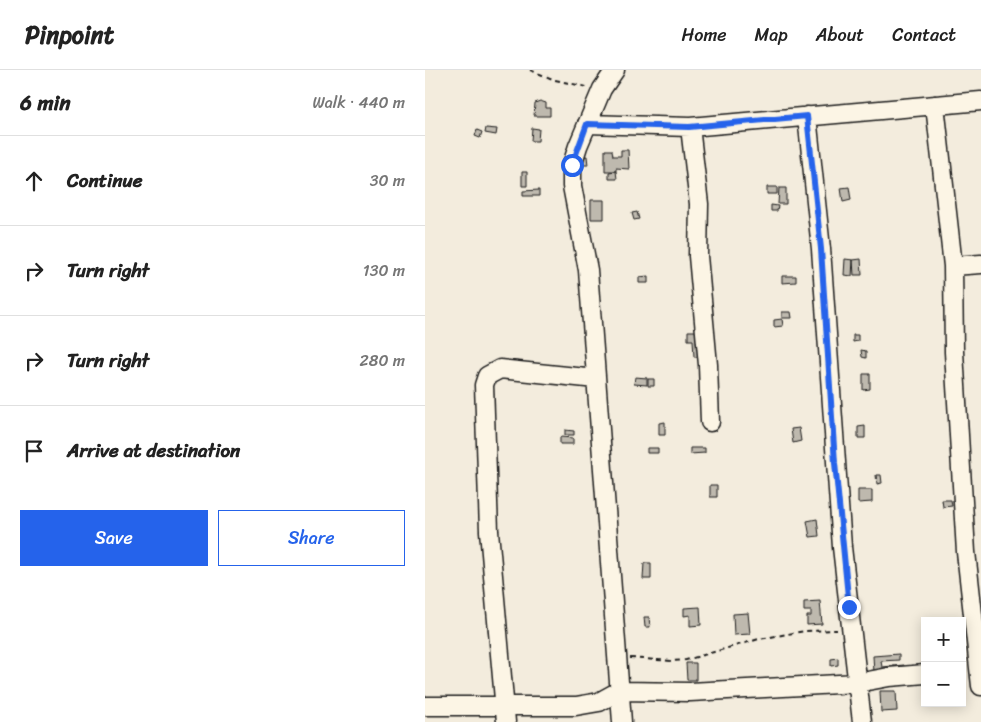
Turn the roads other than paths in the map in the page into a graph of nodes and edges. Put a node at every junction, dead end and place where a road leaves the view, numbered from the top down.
1 (615, 70) edge
2 (981, 101) edge
3 (935, 104) junction
4 (807, 116) junction
5 (587, 124) junction
6 (689, 127) junction
7 (981, 264) edge
8 (953, 266) junction
9 (596, 379) junction
10 (709, 422) dead end
11 (921, 674) edge
12 (976, 674) edge
13 (857, 684) junction
14 (619, 691) junction
15 (425, 706) edge
16 (505, 713) edge
17 (621, 722) edge
18 (861, 722) edge

1 - 5 street
2 - 3 street
3 - 4 street
3 - 8 street
4 - 6 street
4 - 13 street
5 - 6 street
5 - 9 street
6 - 10 street
7 - 8 street
8 - 12 street
9 - 14 street
9 - 16 street
11 - 13 street
13 - 14 street
13 - 18 street
14 - 16 street
14 - 17 street
15 - 16 street

